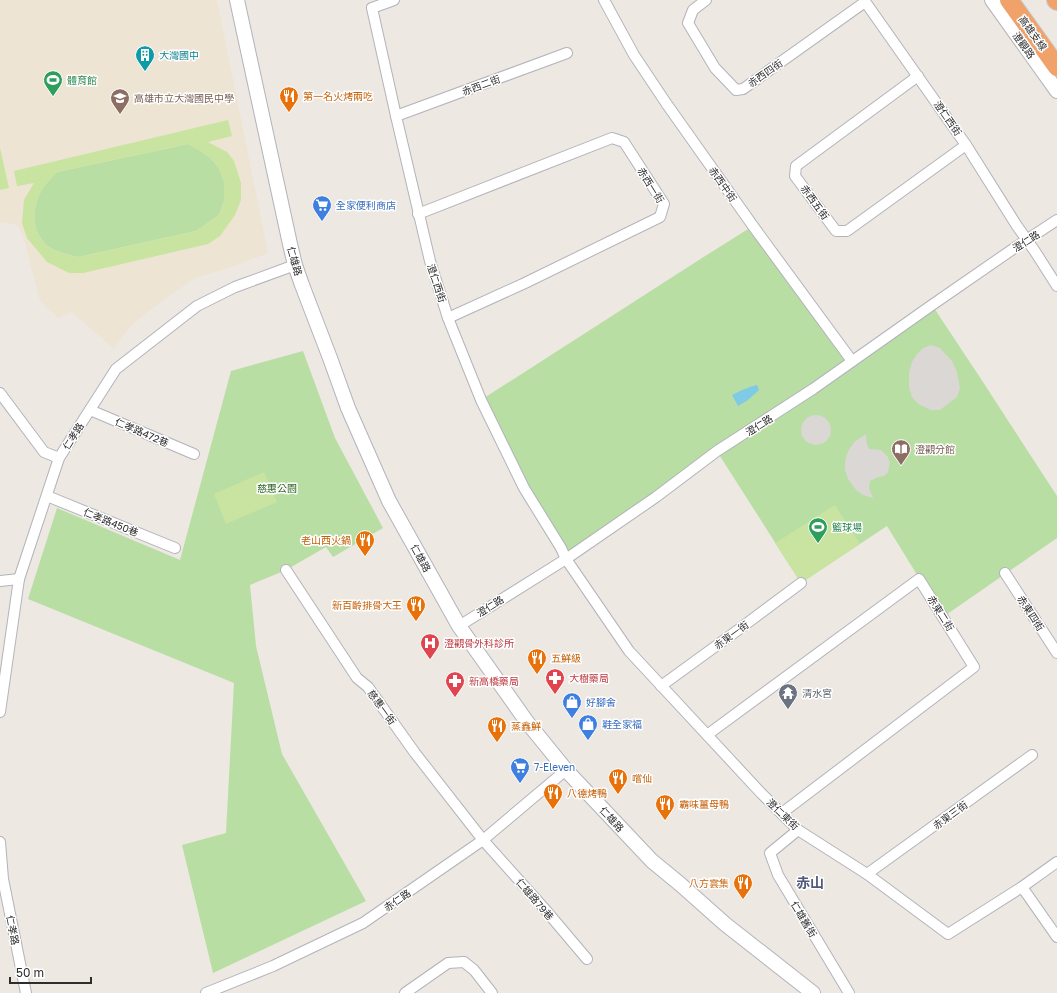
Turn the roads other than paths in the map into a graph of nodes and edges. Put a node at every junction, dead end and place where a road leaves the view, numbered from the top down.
1 (236, 0) edge
2 (394, 0) edge
3 (604, 0) edge
4 (706, 0) edge
5 (992, 0) edge
6 (1009, 0) edge
7 (864, 1) edge
8 (372, 4) edge
9 (567, 53) dead end
10 (1057, 67) edge
11 (918, 76) junction
12 (1057, 91) edge
13 (396, 116) junction
14 (966, 145) junction
15 (418, 214) junction
16 (1057, 220) edge
17 (1027, 240) junction
18 (295, 265) junction
19 (1057, 286) edge
20 (448, 318) junction
21 (852, 361) junction
22 (0, 393) edge
23 (90, 410) junction
24 (194, 454) dead end
25 (59, 458) junction
26 (47, 496) junction
27 (175, 548) dead end
28 (566, 559) junction
29 (286, 570) dead end
30 (1005, 573) dead end
31 (19, 579) junction
32 (0, 581) edge
33 (801, 583) dead end
34 (459, 626) junction
35 (1057, 653) edge
36 (661, 686) junction
37 (0, 712) edge
38 (707, 735) junction
39 (1032, 755) dead end
40 (566, 770) junction
41 (782, 813) junction
42 (798, 830) junction
43 (483, 840) junction
44 (0, 842) edge
45 (1057, 862) edge
46 (867, 874) junction
47 (2, 879) edge
48 (1022, 887) junction
49 (1057, 938) edge
50 (587, 958) dead end
51 (26, 993) edge
52 (206, 993) edge
53 (405, 993) edge
54 (492, 993) edge
55 (813, 993) edge
56 (849, 993) edge

1 - 18 street, 仁雄路
2 - 8 street, 澄仁西街
3 - 21 street, 赤西中街
4 - 7 street, 赤西四街
5 - 12 street, 澄觀路
6 - 10 highway, 高雄支線
7 - 11 street, 澄仁西街
8 - 13 street, 澄仁西街
9 - 13 street, 赤西二街
11 - 14 street, 澄仁西街
11 - 14 street, 赤西五街
13 - 15 street, 澄仁西街
14 - 17 street, 澄仁西街
15 - 20 street, 澄仁西街
15 - 20 street, 赤西一街
16 - 17 street, 澄仁路
17 - 19 street
17 - 21 street, 澄仁路
18 - 23 street, 仁孝路
18 - 34 street, 仁雄路
20 - 28 street, 澄仁西街
21 - 28 street, 澄仁路
22 - 25 street
23 - 24 street, 仁孝路472巷
23 - 25 street, 仁孝路
25 - 26 street, 仁孝路
26 - 27 street, 仁孝路450巷
26 - 31 street, 仁孝路
28 - 34 street, 澄仁路
28 - 36 street, 澄仁東街
29 - 43 street, 慈惠一街
30 - 35 street, 赤東四街
31 - 32 street
31 - 37 street, 仁孝路
33 - 36 street, 赤東一街
34 - 40 street, 仁雄路
36 - 38 street, 澄仁東街
38 - 41 street, 澄仁東街
38 - 41 street, 赤東二街
39 - 46 street, 赤東三街
40 - 43 street, 赤仁路
40 - 55 street, 仁雄路
41 - 42 street, 澄仁東街
42 - 46 street, 澄仁東街
42 - 56 street, 仁雄舊街
43 - 50 street, 仁雄路79巷
43 - 52 street, 赤仁路
44 - 47 street, 仁孝路
45 - 48 street, 澄仁東街
46 - 48 street, 澄仁東街
47 - 51 street, 仁孝路
48 - 49 street
53 - 54 street

